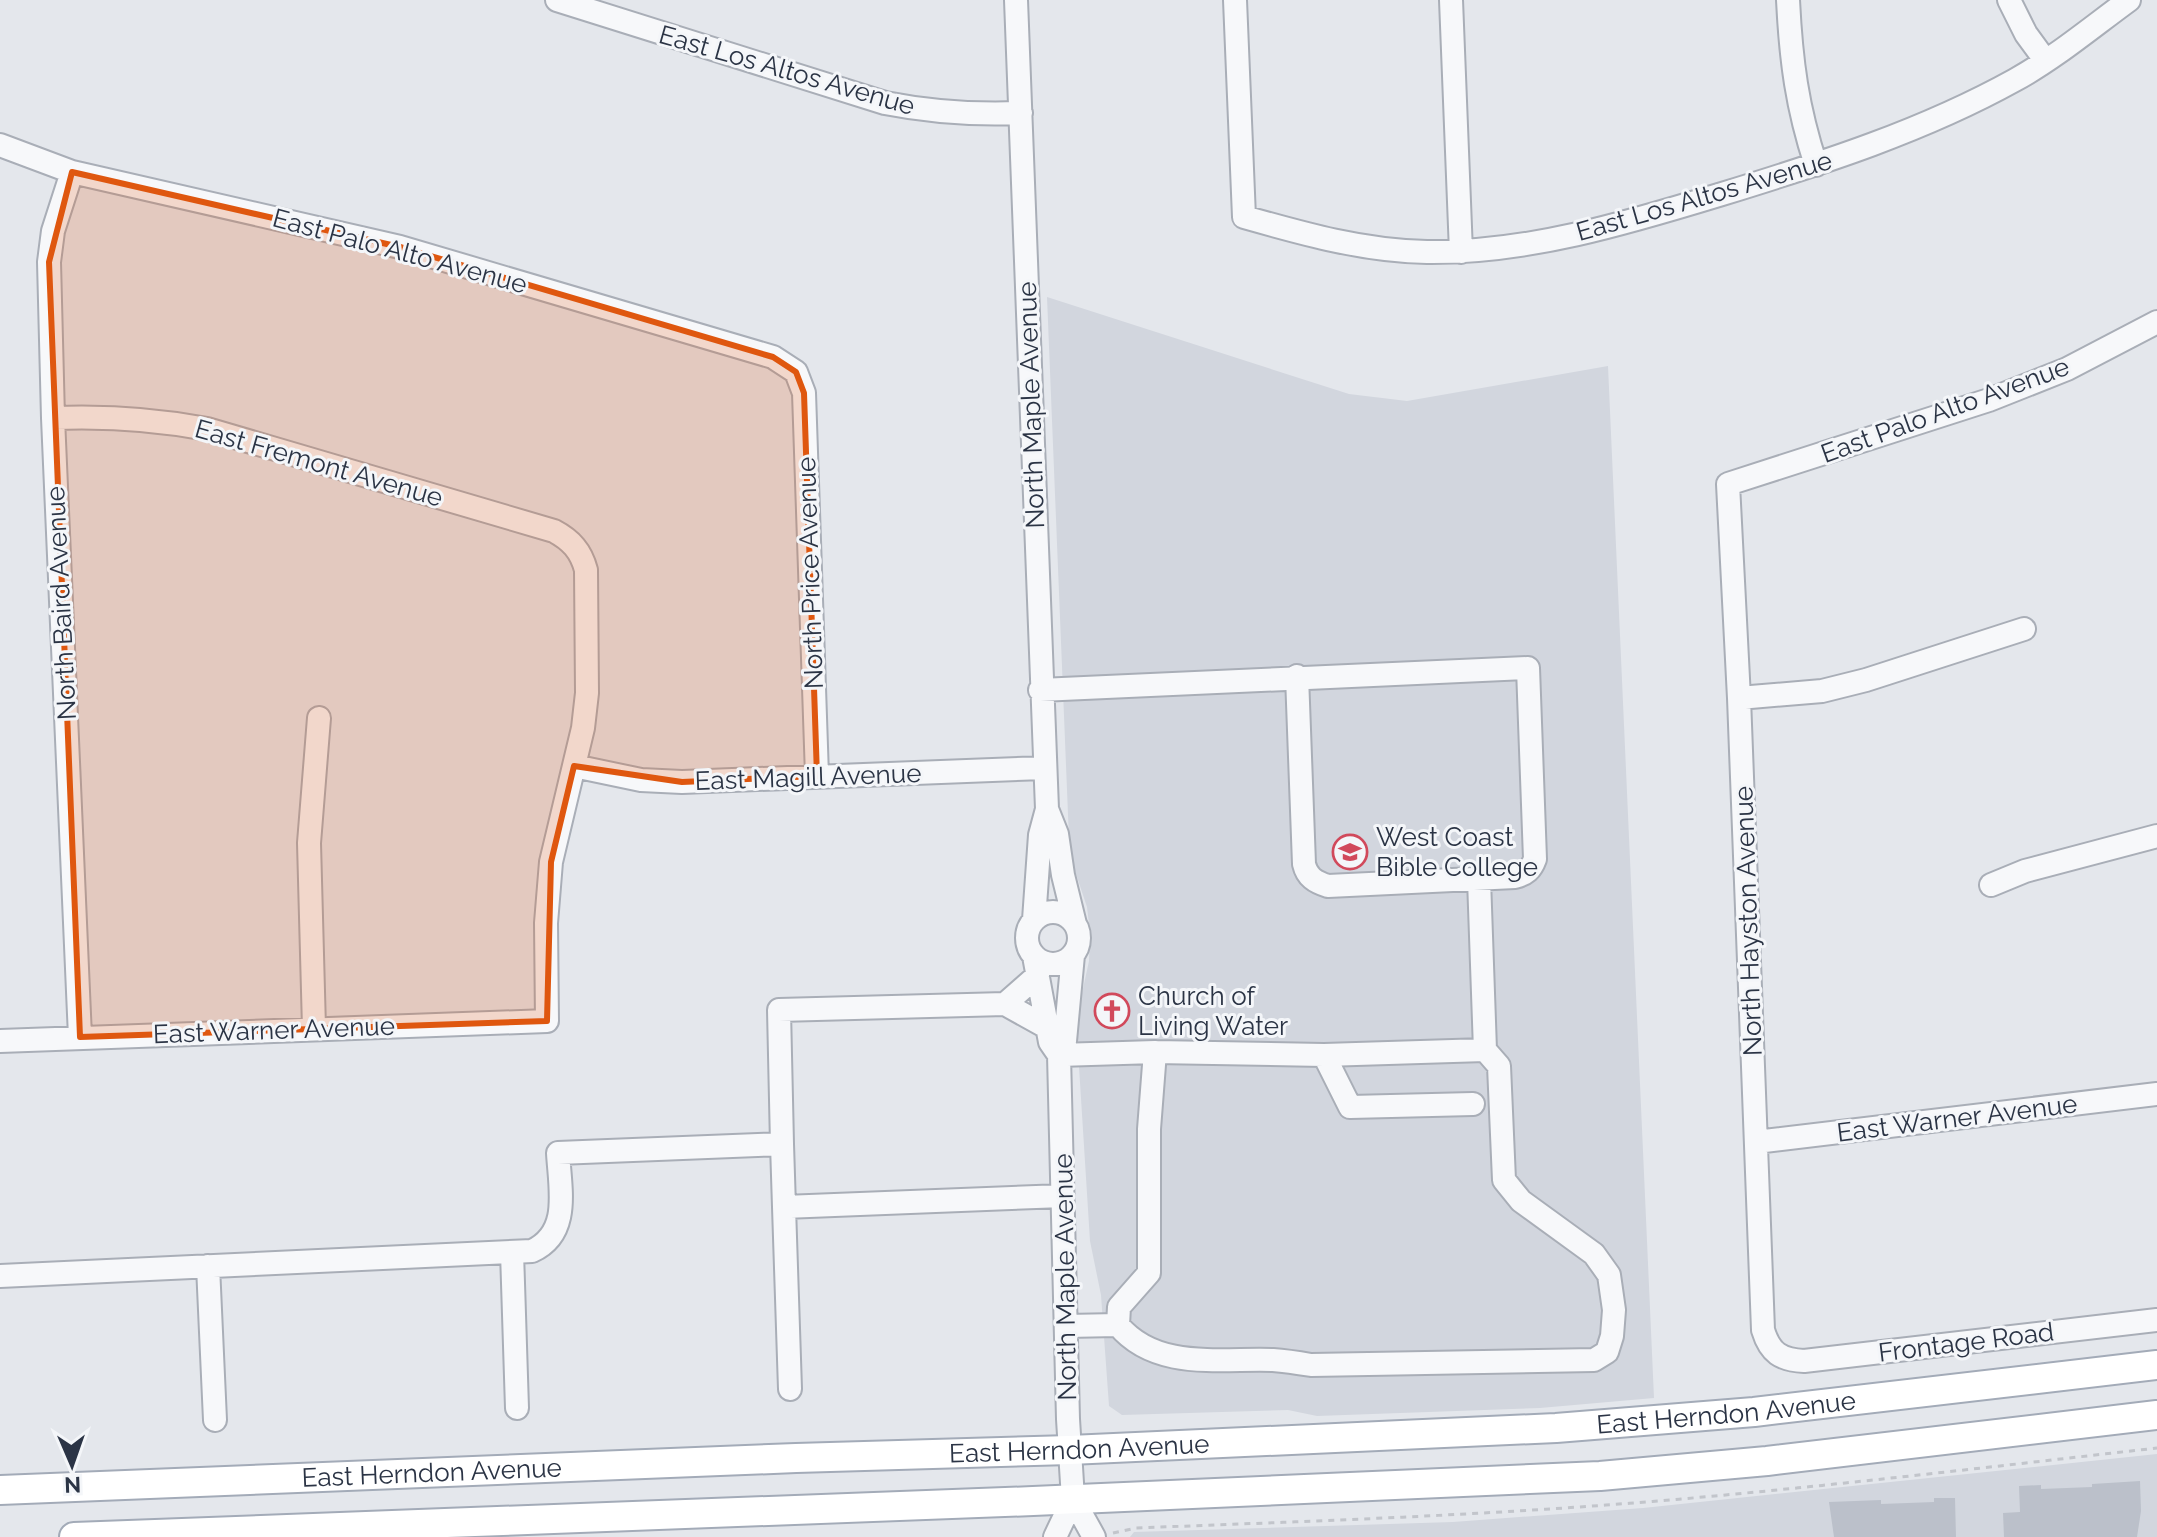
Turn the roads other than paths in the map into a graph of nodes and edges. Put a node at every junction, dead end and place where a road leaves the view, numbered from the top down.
1 (557, 0) edge
2 (1016, 0) edge
3 (1235, 0) edge
4 (1451, 0) edge
5 (1788, 0) edge
6 (2009, 0) edge
7 (2129, 0) edge
8 (2045, 60) junction
9 (1021, 113) junction
10 (0, 145) edge
11 (1816, 165) junction
12 (72, 172) junction
13 (1461, 252) junction
14 (2157, 322) edge
15 (796, 372) joint
16 (53, 418) junction
17 (1728, 484) joint
18 (2024, 629) dead end
19 (1297, 676) junction
20 (1040, 690) junction
21 (1739, 698) junction
22 (319, 718) dead end
23 (574, 766) junction
24 (1044, 768) junction
25 (817, 776) junction
26 (1047, 809) junction
27 (2157, 836) edge
28 (1479, 879) junction
29 (1991, 885) dead end
30 (1034, 920) junction
31 (1075, 924) junction
32 (1073, 955) junction
33 (1036, 966) junction
34 (1005, 1004) junction
35 (314, 1028) junction
36 (1048, 1028) junction
37 (80, 1037) junction
38 (0, 1041) edge
39 (1485, 1050) junction
40 (1155, 1052) junction
41 (1059, 1055) junction
42 (1324, 1055) junction
43 (2157, 1094) edge
44 (1473, 1104) dead end
45 (1756, 1142) junction
46 (782, 1144) junction
47 (1063, 1196) junction
48 (784, 1207) junction
49 (512, 1252) junction
50 (208, 1266) junction
51 (0, 1276) edge
52 (2157, 1320) edge
53 (1118, 1325) junction
54 (1066, 1326) junction
55 (1775, 1355) joint
56 (2157, 1365) edge
57 (790, 1389) dead end
58 (517, 1408) dead end
59 (2157, 1415) edge
60 (215, 1420) dead end
61 (1070, 1450) junction
62 (0, 1490) edge
63 (1073, 1499) junction
64 (74, 1537) edge
65 (1055, 1537) edge
66 (1094, 1537) edge

1 - 9 street, East Los Altos Avenue
2 - 9 street, North Maple Avenue
3 - 13 street, East Los Altos Avenue
4 - 13 street
5 - 11 street
6 - 8 street
7 - 8 street, East Los Altos Avenue
8 - 11 street, East Los Altos Avenue
9 - 20 street, North Maple Avenue
10 - 12 street, East Palo Alto Avenue
11 - 13 street, East Los Altos Avenue
12 - 15 street, East Palo Alto Avenue
12 - 16 street, North Baird Avenue
14 - 17 street, East Palo Alto Avenue
15 - 25 street, North Price Avenue
16 - 23 street, East Fremont Avenue
16 - 37 street, North Baird Avenue
17 - 21 street, North Hayston Avenue
18 - 21 street
19 - 20 street
19 - 28 street
19 - 28 street
20 - 24 street, North Maple Avenue
21 - 45 street, North Hayston Avenue
22 - 35 street
23 - 25 street, East Magill Avenue
23 - 35 street, East Warner Avenue
24 - 25 street, East Magill Avenue
24 - 26 street, North Maple Avenue
26 - 30 street, North Maple Avenue
26 - 31 street, North Maple Avenue
27 - 29 street
28 - 39 street
30 - 31 street
30 - 33 street, North Maple Avenue
31 - 32 street, North Maple Avenue
32 - 33 street
32 - 41 street, North Maple Avenue
33 - 34 street
33 - 36 street, North Maple Avenue
34 - 36 street
34 - 46 street
35 - 37 street, East Warner Avenue
36 - 41 street, North Maple Avenue
37 - 38 street, East Warner Avenue
39 - 42 street
39 - 53 street
40 - 41 street
40 - 42 street
40 - 53 street
41 - 47 street, North Maple Avenue
42 - 44 street
43 - 45 street, East Warner Avenue
45 - 55 street, North Hayston Avenue
46 - 48 street
46 - 49 street
47 - 48 street
47 - 54 street, North Maple Avenue
48 - 57 street
49 - 50 street
49 - 58 street
50 - 51 street
50 - 60 street
52 - 55 street, Frontage Road
53 - 54 street
54 - 61 street, North Maple Avenue
56 - 61 main road, East Herndon Avenue
59 - 63 main road, East Herndon Avenue
61 - 62 main road, East Herndon Avenue
61 - 63 street, North Maple Avenue
63 - 64 main road, East Herndon Avenue
63 - 65 street, North Maple Avenue
63 - 66 street, North Maple Avenue

